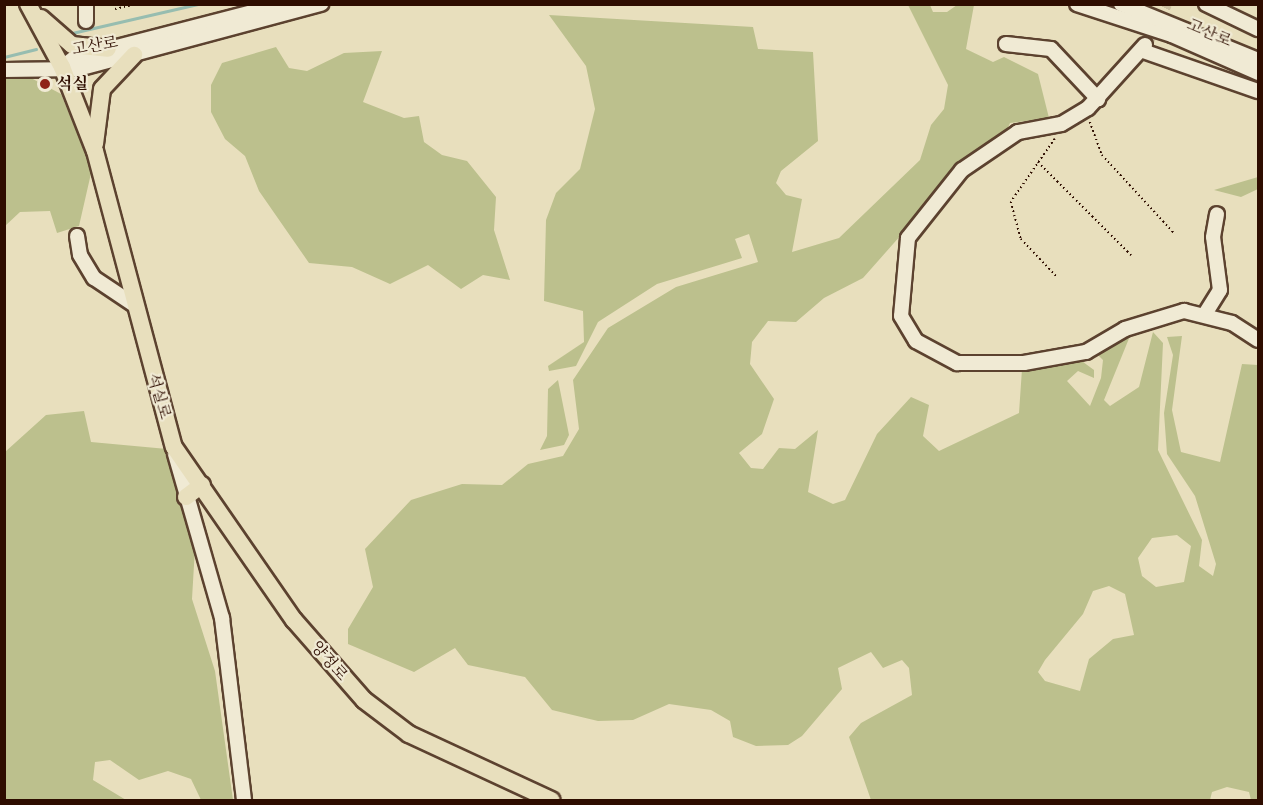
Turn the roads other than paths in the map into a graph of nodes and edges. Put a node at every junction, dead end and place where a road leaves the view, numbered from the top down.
1 (86, 4) edge
2 (283, 4) edge
3 (321, 4) edge
4 (1077, 4) edge
5 (1121, 4) edge
6 (1206, 4) edge
7 (28, 5) edge
8 (86, 21) dead end
9 (1258, 29) edge
10 (1006, 44) dead end
11 (108, 49) junction
12 (134, 56) junction
13 (1258, 60) edge
14 (62, 67) junction
15 (4, 70) edge
16 (1258, 73) edge
17 (1258, 91) edge
18 (1098, 99) junction
19 (94, 151) junction
20 (1217, 213) dead end
21 (77, 236) dead end
22 (133, 304) junction
23 (1205, 314) junction
24 (1258, 340) edge
25 (174, 447) junction
26 (202, 484) junction
27 (186, 497) junction
28 (244, 801) edge
29 (551, 801) edge

1 - 8 street
2 - 11 street, 고산로
3 - 12 street, 고산로
4 - 16 street, 고산로
5 - 13 street, 고산로
6 - 9 street
7 - 11 main road
7 - 14 main road, 석실로
10 - 18 street
11 - 14 street, 고산로
12 - 14 street, 고산로
12 - 19 main road
14 - 15 street
14 - 19 main road, 석실로
17 - 18 street
18 - 23 street
19 - 22 main road, 석실로
20 - 23 street
21 - 22 street
22 - 25 main road, 석실로
23 - 24 street
25 - 26 main road, 양정로
25 - 27 street, 석실로
26 - 27 main road
26 - 29 main road, 양정로
27 - 28 street, 석실로

